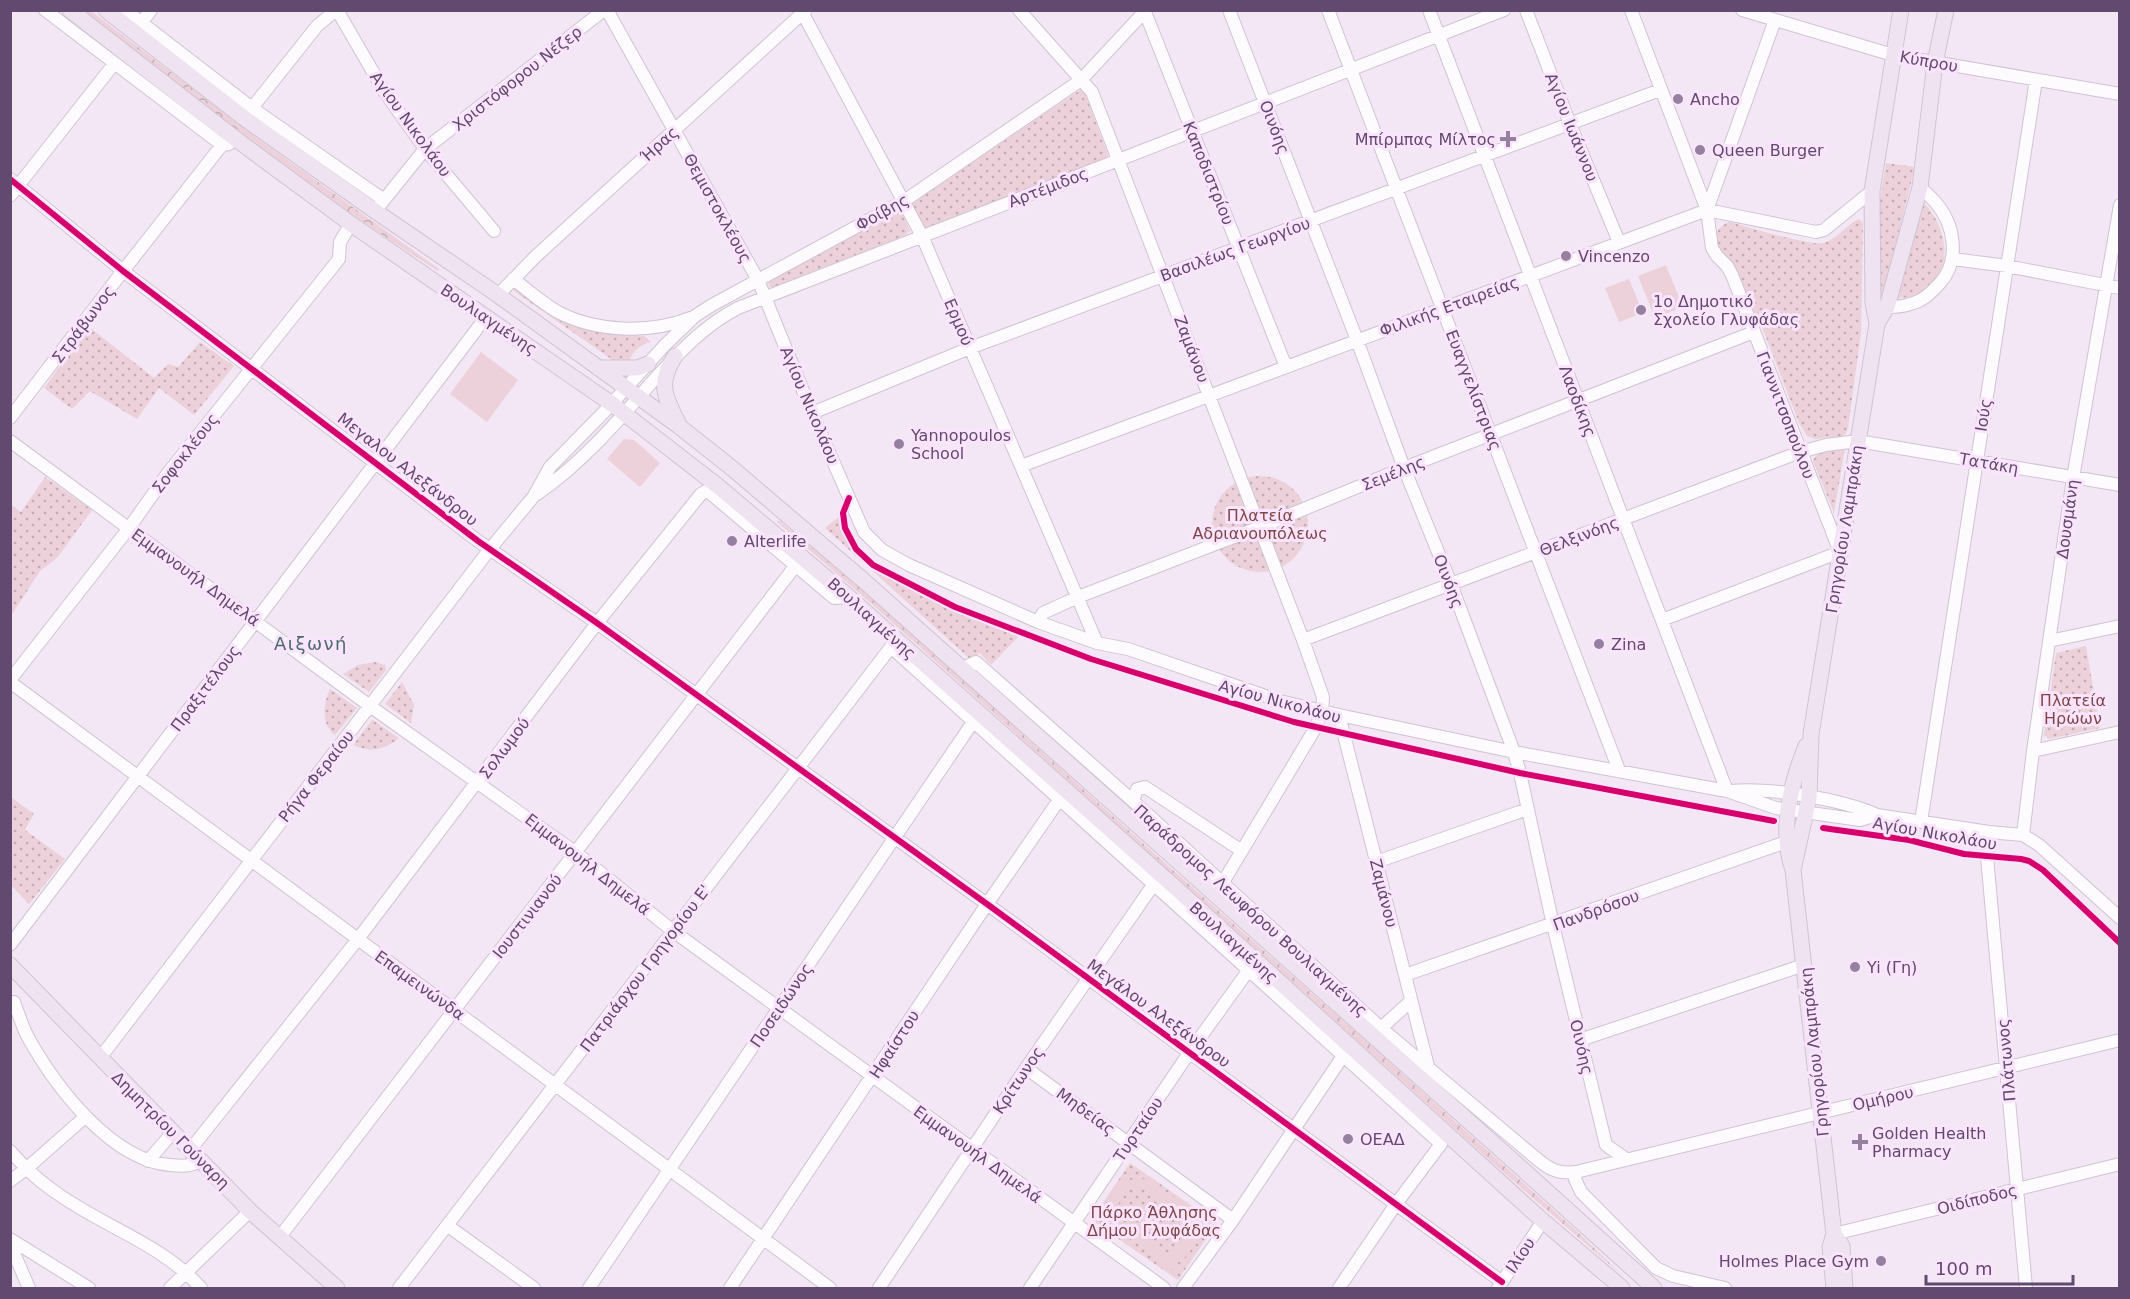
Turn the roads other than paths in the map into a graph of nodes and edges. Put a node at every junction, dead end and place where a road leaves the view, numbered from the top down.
1 (45, 10) edge
2 (70, 10) edge
3 (106, 10) edge
4 (125, 10) edge
5 (151, 10) edge
6 (336, 10) edge
7 (606, 10) edge
8 (1019, 10) edge
9 (1229, 10) edge
10 (1328, 10) edge
11 (1429, 10) edge
12 (1504, 10) edge
13 (1526, 10) edge
14 (1631, 10) edge
15 (1742, 10) edge
16 (1901, 10) edge
17 (1946, 10) edge
18 (803, 11) edge
19 (1146, 11) edge
20 (1775, 20) junction
21 (141, 23) junction
22 (1439, 36) junction
23 (1893, 56) junction
24 (1935, 63) junction
25 (114, 64) junction
26 (1351, 70) junction
27 (1082, 80) junction
28 (2036, 80) junction
29 (160, 81) junction
30 (1660, 90) junction
31 (2120, 94) edge
32 (167, 102) junction
33 (1265, 103) junction
34 (252, 108) junction
35 (1570, 124) junction
36 (674, 130) junction
37 (1192, 132) junction
38 (241, 143) junction
39 (222, 145) junction
40 (425, 149) junction
41 (1485, 156) junction
42 (1118, 160) junction
43 (13, 187) edge
44 (1920, 187) junction
45 (1396, 189) junction
46 (1872, 191) junction
47 (904, 201) junction
48 (2120, 205) edge
49 (380, 206) junction
50 (1707, 210) junction
51 (1311, 221) junction
52 (351, 224) junction
53 (494, 231) dead end
54 (922, 237) junction
55 (1619, 242) junction
56 (1239, 248) junction
57 (1953, 259) junction
58 (2007, 266) junction
59 (123, 271) junction
60 (1164, 276) junction
61 (1530, 276) junction
62 (513, 279) junction
63 (758, 280) junction
64 (2113, 287) edge
65 (498, 295) junction
66 (765, 297) junction
67 (1442, 308) junction
68 (1887, 308) junction
69 (695, 316) junction
70 (486, 317) junction
71 (1877, 324) junction
72 (647, 329) junction
73 (1754, 332) junction
74 (1357, 340) junction
75 (970, 348) junction
76 (675, 356) junction
77 (652, 360) junction
78 (251, 367) junction
79 (1286, 367) junction
80 (598, 368) junction
81 (632, 393) junction
82 (1209, 395) junction
83 (1578, 400) junction
84 (618, 408) junction
85 (812, 413) junction
86 (10, 418) edge
87 (680, 427) junction
88 (1491, 435) junction
89 (10, 441) edge
90 (1858, 441) junction
91 (1800, 452) junction
92 (1976, 461) junction
93 (377, 462) junction
94 (1021, 466) junction
95 (1404, 468) junction
96 (2073, 478) junction
97 (2120, 485) edge
98 (719, 487) junction
99 (733, 511) junction
100 (1623, 519) junction
101 (1260, 527) junction
102 (129, 528) junction
103 (490, 549) junction
104 (1536, 552) junction
105 (1840, 552) junction
106 (796, 565) junction
107 (1451, 584) junction
108 (849, 597) junction
109 (1078, 597) junction
110 (1662, 620) junction
111 (256, 621) junction
112 (1038, 622) junction
113 (597, 623) junction
114 (2120, 626) edge
115 (1303, 640) junction
116 (2049, 641) junction
117 (1097, 643) junction
118 (961, 669) junction
119 (10, 681) edge
120 (695, 695) junction
121 (370, 706) junction
122 (1322, 711) junction
123 (1339, 715) junction
124 (973, 722) junction
125 (991, 731) junction
126 (2120, 732) edge
127 (1811, 734) junction
128 (2032, 750) junction
129 (1514, 752) junction
130 (797, 769) junction
131 (1619, 770) junction
132 (138, 776) junction
133 (478, 782) junction
134 (1727, 791) junction
135 (1792, 794) junction
136 (1059, 800) junction
137 (1133, 801) junction
138 (1808, 805) junction
139 (1528, 809) junction
140 (1789, 810) junction
141 (1921, 822) junction
142 (1098, 827) junction
143 (1989, 832) junction
144 (2023, 835) junction
145 (893, 838) junction
146 (1786, 842) junction
147 (1242, 851) junction
148 (576, 854) junction
149 (251, 860) junction
150 (1186, 861) junction
151 (1376, 862) junction
152 (1793, 870) junction
153 (1157, 879) junction
154 (1221, 884) junction
155 (987, 904) junction
156 (2120, 918) edge
157 (1553, 925) junction
158 (673, 931) junction
159 (358, 939) junction
160 (10, 945) edge
161 (10, 965) edge
162 (1804, 965) junction
163 (1248, 971) junction
164 (1405, 975) junction
165 (1089, 978) junction
166 (31, 986) junction
167 (1411, 1000) junction
168 (12, 1004) edge
169 (779, 1007) junction
170 (454, 1010) junction
171 (1381, 1028) junction
172 (1580, 1040) junction
173 (2120, 1040) edge
174 (1190, 1053) junction
175 (1343, 1056) junction
176 (100, 1058) junction
177 (1026, 1068) junction
178 (2007, 1068) junction
179 (1429, 1070) junction
180 (873, 1076) junction
181 (555, 1085) junction
182 (1821, 1113) junction
183 (85, 1117) junction
184 (1294, 1130) junction
185 (173, 1132) junction
186 (1129, 1142) junction
187 (972, 1148) junction
188 (10, 1150) edge
189 (1530, 1153) junction
190 (196, 1155) junction
191 (1626, 1159) junction
192 (148, 1161) junction
193 (2120, 1164) edge
194 (1520, 1167) junction
195 (26, 1169) junction
196 (669, 1170) junction
197 (1576, 1172) junction
198 (10, 1181) edge
199 (2017, 1190) junction
200 (1396, 1204) junction
201 (250, 1211) junction
202 (1233, 1220) junction
203 (1544, 1221) junction
204 (1073, 1224) junction
205 (448, 1226) junction
206 (1834, 1234) junction
207 (279, 1238) junction
208 (764, 1239) junction
209 (10, 1241) edge
210 (1656, 1268) junction
211 (187, 1272) junction
212 (1499, 1285) edge
213 (1649, 1285) edge
214 (29, 1288) edge
215 (89, 1288) edge
216 (170, 1288) edge
217 (201, 1288) edge
218 (337, 1288) edge
219 (399, 1288) edge
220 (534, 1288) edge
221 (589, 1288) edge
222 (730, 1288) edge
223 (830, 1288) edge
224 (879, 1288) edge
225 (1030, 1288) edge
226 (1164, 1288) edge
227 (1183, 1288) edge
228 (1339, 1288) edge
229 (1622, 1288) edge
230 (1725, 1288) edge
231 (1834, 1288) edge
232 (1845, 1288) edge
233 (2026, 1288) edge

1 - 25 street
2 - 29 main road, Βουλιαγμένης
3 - 49 main road, Βουλιαγμένης
4 - 21 street
5 - 21 street
6 - 34 street
6 - 40 street, Αγίου Νικολάου
7 - 36 street, Θεμιστοκλέους
7 - 40 street, Χριστόφορου Νέζερ
8 - 27 street, Ζαμάνου
9 - 33 street, Οινόης
10 - 26 street, Ευαγγελίστριας
11 - 22 street, Λαοδίκης
12 - 22 street, Αρτέμιδος
13 - 35 street, Αγίου Ιωάννου
14 - 30 street, Γιαννιτσοπούλου
15 - 20 street, Κύπρου
16 - 23 main road, Γρηγορίου Λαμπράκη
17 - 24 main road, Γρηγορίου Λαμπράκη
18 - 36 street, Ήρας
18 - 47 street, Ερμού
19 - 27 street, Φοίβης
19 - 37 street, Καποδιστρίου
20 - 23 street, Κύπρου
20 - 50 street
21 - 34 street
22 - 26 street, Αρτέμιδος
22 - 41 street, Λαοδίκης
23 - 24 street, Κύπρου
23 - 46 main road, Γρηγορίου Λαμπράκη
24 - 28 street, Κύπρου
24 - 44 main road, Γρηγορίου Λαμπράκη
25 - 32 street
25 - 43 street
26 - 33 street, Αρτέμιδος
26 - 45 street, Ευαγγελίστριας
27 - 42 street, Ζαμάνου
27 - 47 street, Φοίβης
28 - 31 street, Κύπρου
28 - 58 street, Ιούς
29 - 32 main road
29 - 38 main road, Βουλιαγμένης
30 - 35 street, Βασιλέως Γεωργίου
30 - 50 street, Γιαννιτσοπούλου
32 - 39 street
33 - 37 street, Αρτέμιδος
33 - 51 street, Οινόης
34 - 49 street
35 - 41 street, Βασιλέως Γεωργίου
35 - 55 street, Αγίου Ιωάννου
36 - 62 street, Ήρας
36 - 63 street, Θεμιστοκλέους
37 - 42 street, Αρτέμιδος
37 - 56 street, Καποδιστρίου
38 - 39 street
38 - 52 main road, Βουλιαγμένης
39 - 59 street, Στράβωνος
40 - 49 street, Χριστόφορου Νέζερ
40 - 53 street, Αγίου Νικολάου
41 - 45 street, Βασιλέως Γεωργίου
41 - 61 street, Λαοδίκης
42 - 54 street, Αρτέμιδος
42 - 60 street, Ζαμάνου
43 - 59 street, Μεγαλου Αλεξάνδρου
44 - 57 street
44 - 68 main road, Γρηγορίου Λαμπράκη
45 - 51 street, Βασιλέως Γεωργίου
45 - 67 street, Ευαγγελίστριας
46 - 50 street
46 - 71 main road, Γρηγορίου Λαμπράκη
47 - 54 street, Ερμού
47 - 63 street, Φοίβης
48 - 64 street, Δουσμάνη
49 - 65 main road, Βουλιαγμένης
50 - 55 street, Φιλικής Εταιρείας
50 - 73 street, Γιαννιτσοπούλου
51 - 56 street, Βασιλέως Γεωργίου
51 - 74 street, Οινόης
52 - 70 main road, Βουλιαγμένης
52 - 78 street, Σοφοκλέους
54 - 66 street, Αρτέμιδος
54 - 75 street, Ερμού
55 - 61 street, Φιλικής Εταιρείας
56 - 60 street, Βασιλέως Γεωργίου
56 - 79 street, Καποδιστρίου
57 - 58 street
57 - 68 street
58 - 64 street
58 - 92 street, Ιούς
59 - 78 street, Μεγαλου Αλεξάνδρου
59 - 86 street, Στράβωνος
60 - 75 street, Βασιλέως Γεωργίου
60 - 82 street, Ζαμάνου
61 - 67 street, Φιλικής Εταιρείας
61 - 83 street, Λαοδίκης
62 - 65 street, Ήρας
62 - 72 street
63 - 66 street, Αγίου Νικολάου
63 - 69 street, Φοίβης
64 - 96 street, Δουσμάνη
65 - 80 main road, Βουλιαγμένης
66 - 76 street, Αρτέμιδος
66 - 85 street, Αγίου Νικολάου
67 - 74 street, Φιλικής Εταιρείας
67 - 88 street, Ευαγγελίστριας
68 - 71 main road, Γρηγορίου Λαμπράκη
69 - 72 street
69 - 77 street, Φοίβης
70 - 84 main road, Βουλιαγμένης
70 - 93 street, Πραξιτέλους
71 - 90 main road, Γρηγορίου Λαμπράκη
72 - 77 street
73 - 83 street, Σεμέλης
73 - 91 street, Γιαννιτσοπούλου
74 - 79 street, Φιλικής Εταιρείας
74 - 95 street, Οινόης
75 - 85 street, Βασιλέως Γεωργίου
75 - 94 street, Ερμού
76 - 81 street, Αρτέμιδος
76 - 87 main road
77 - 80 main road
77 - 81 street, Φοίβης
78 - 93 street, Μεγαλου Αλεξάνδρου
78 - 102 street, Σοφοκλέους
79 - 82 street, Φιλικής Εταιρείας
80 - 81 main road, Βουλιαγμένης
81 - 84 street, Φοίβης
81 - 87 main road, Βουλιαγμένης
82 - 94 street, Φιλικής Εταιρείας
82 - 101 street, Ζαμάνου
83 - 88 street, Σεμέλης
83 - 100 street, Λαοδίκης
84 - 98 main road, Βουλιαγμένης
84 - 103 street, Ρήγα Φεραίου
85 - 112 street, Αγίου Νικολάου
87 - 118 main road, Βουλιαγμένης
88 - 95 street, Σεμέλης
88 - 104 street, Ευαγγελίστριας
89 - 102 street, Εμμανουήλ Δημελά
90 - 91 street, Θελξινόης
90 - 92 street, Τατάκη
90 - 105 main road, Γρηγορίου Λαμπράκη
91 - 100 street, Θελξινόης
91 - 105 street, Γιαννιτσοπούλου
92 - 96 street, Τατάκη
92 - 141 street, Ιούς
93 - 103 street, Μεγαλου Αλεξάνδρου
93 - 111 street, Πραξιτέλους
94 - 109 street, Ερμού
95 - 101 street, Σεμέλης
95 - 107 street, Οινόης
96 - 97 street, Τατάκη
96 - 116 street, Δουσμάνη
98 - 99 main road
98 - 108 main road, Βουλιαγμένης
99 - 106 street, Σολωμού
99 - 113 street, Σολωμού
100 - 104 street, Θελξινόης
100 - 110 street, Λαοδίκης
101 - 109 street, Σεμέλης
101 - 115 street, Ζαμάνου
102 - 111 street, Εμμανουήλ Δημελά
102 - 119 street, Σοφοκλέους
103 - 113 street, Μεγαλου Αλεξάνδρου
103 - 121 street, Ρήγα Φεραίου
104 - 107 street, Θελξινόης
104 - 131 street, Ευαγγελίστριας
105 - 110 street
105 - 127 main road, Γρηγορίου Λαμπράκη
106 - 108 street, Σολωμού
106 - 120 street, Ιουστινιανού
107 - 115 street, Θελξινόης
107 - 129 street, Οινόης
108 - 125 main road, Βουλιαγμένης
109 - 112 street, Σεμέλης
109 - 117 street, Ερμού
110 - 134 street, Λαοδίκης
111 - 121 street, Εμμανουήλ Δημελά
111 - 132 street, Πραξιτέλους
112 - 117 street, Αγίου Νικολάου
113 - 120 street, Μεγαλου Αλεξάνδρου
113 - 133 street, Σολωμού
114 - 116 street
115 - 122 street, Ζαμάνου
116 - 128 street, Δουσμάνη
117 - 122 street, Αγίου Νικολάου
118 - 137 street, Παράδρομος Λεωφόρου Βουλιαγμένης
118 - 150 main road, Βουλιαγμένης
119 - 132 street, Επαμεινώνδα
120 - 130 street, Μεγαλου Αλεξάνδρου
120 - 148 street, Ιουστινιανού
121 - 133 street, Εμμανουήλ Δημελά
121 - 149 street, Ρήγα Φεραίου
122 - 123 street, Αγίου Νικολάου
122 - 147 street
123 - 129 street, Αγίου Νικολάου
123 - 151 street, Ζαμάνου
124 - 125 street
124 - 130 street, Πατριάρχου Γρηγορίου E'
124 - 145 street, Ποσειδώνος
125 - 136 street
125 - 142 main road, Βουλιαγμένης
126 - 128 street
127 - 135 main road, Γρηγορίου Λαμπράκη
127 - 138 main road, Γρηγορίου Λαμπράκη
128 - 144 street, Δουσμάνη
129 - 131 street, Αγίου Νικολάου
129 - 139 street, Οινόης
130 - 145 street, Μεγάλου Αλεξάνδρου
130 - 158 street, Πατριάρχου Γρηγορίου E'
131 - 134 street, Αγίου Νικολάου
132 - 149 street, Επαμεινώνδα
132 - 160 street, Πραξιτέλους
133 - 148 street, Εμμανουήλ Δημελά
133 - 159 street, Σολωμού
134 - 135 street, Αγίου Νικολάου
134 - 140 street, Αγίου Νικολάου
135 - 138 street, Αγίου Νικολάου
135 - 140 main road, Γρηγορίου Λαμπράκη
136 - 142 street
136 - 155 street, Ηφαίστου
137 - 147 street
137 - 150 street, Παράδρομος Λεωφόρου Βουλιαγμένης
138 - 140 street, Αγίου Νικολάου
138 - 141 street, Αγίου Νικολάου
138 - 152 main road, Γρηγορίου Λαμπράκη
139 - 151 street
139 - 157 street, Οινόης
140 - 146 main road, Γρηγορίου Λαμπράκη
141 - 143 street, Αγίου Νικολάου
142 - 153 main road, Βουλιαγμένης
143 - 144 street, Αγίου Νικολάου
143 - 178 street, Πλάτωνος
144 - 156 street, Αγίου Νικολάου
145 - 155 street, Μεγάλου Αλεξάνδρου
145 - 169 street, Ποσειδώνος
146 - 152 main road, Γρηγορίου Λαμπράκη
146 - 157 street, Πανδρόσου
147 - 154 street
148 - 158 street, Εμμανουήλ Δημελά
148 - 170 street, Ιουστινιανού
149 - 159 street, Επαμεινώνδα
149 - 176 street, Ρήγα Φεραίου
150 - 154 street, Παράδρομος Λεωφόρου Βουλιαγμένης
150 - 194 main road, Βουλιαγμένης
151 - 164 street, Ζαμάνου
152 - 162 main road, Γρηγορίου Λαμπράκη
153 - 163 street
153 - 165 street, Κρίτωνος
153 - 203 main road, Βουλιαγμένης
154 - 171 street, Παράδρομος Λεωφόρου Βουλιαγμένης
155 - 165 street, Μεγάλου Αλεξάνδρου
155 - 180 street, Ηφαίστου
157 - 164 street, Πανδρόσου
157 - 172 street, Οινόης
158 - 169 street, Εμμανουήλ Δημελά
158 - 181 street, Πατριάρχου Γρηγορίου E'
159 - 170 street, Επαμεινώνδα
159 - 190 street, Σολωμού
161 - 166 main road, Δημητρίου Γούναρη
162 - 172 street
162 - 182 main road, Γρηγορίου Λαμπράκη
163 - 174 street, Τυρταίου
163 - 175 street
164 - 167 street, Ζαμάνου
165 - 174 street, Μεγάλου Αλεξάνδρου
165 - 177 street, Κρίτωνος
166 - 168 street
166 - 176 main road, Δημητρίου Γούναρη
167 - 171 street
167 - 179 street, Ζαμάνου
168 - 183 street
169 - 180 street, Εμμανουήλ Δημελά
169 - 196 street, Ποσειδώνος
170 - 181 street, Επαμεινώνδα
170 - 207 street, Ιουστινιανού
171 - 179 street, Παράδρομος Λεωφόρου Βουλιαγμένης
172 - 191 street, Οινόης
173 - 178 street, Ομήρου
174 - 184 street, Μεγάλου Αλεξάνδρου
174 - 186 street, Τυρταίου
175 - 184 street
175 - 200 street
176 - 185 main road, Δημητρίου Γούναρη
177 - 186 street, Μηδείας
177 - 187 street, Κρίτωνος
178 - 182 street, Ομήρου
178 - 199 street, Πλάτωνος
179 - 189 street, Παράδρομος Λεωφόρου Βουλιαγμένης
180 - 187 street, Εμμανουήλ Δημελά
180 - 208 street, Ηφαίστου
181 - 196 street, Επαμεινώνδα
181 - 205 street, Πατριάρχου Γρηγορίου E'
182 - 191 street, Ομήρου
182 - 206 main road, Γρηγορίου Λαμπράκη
183 - 192 street
183 - 195 street
184 - 200 street, Μεγάλου Αλεξάνδρου
184 - 202 street
185 - 190 main road, Δημητρίου Γούναρη
185 - 192 street
186 - 202 street, Μηδείας
186 - 204 street, Τυρταίου
187 - 204 street, Εμμανουήλ Δημελά
187 - 224 street, Κρίτωνος
188 - 195 street
189 - 194 street
189 - 197 street, Παράδρομος Λεωφόρου Βουλιαγμένης
190 - 192 street
190 - 201 main road, Δημητρίου Γούναρη
191 - 197 street, Ομήρου
193 - 199 street, Οιδίποδος
194 - 213 main road, Βουλιαγμένης
195 - 198 street
195 - 211 street
196 - 208 street, Επαμεινώνδα
196 - 221 street, Ποσειδώνος
197 - 210 street
199 - 206 street, Οιδίποδος
199 - 233 street, Πλάτωνος
200 - 212 street, Μεγάλου Αλεξάνδρου
200 - 228 street
201 - 207 main road, Δημητρίου Γούναρη
201 - 211 street
202 - 227 street
203 - 212 street, Ιλίου
203 - 229 main road, Βουλιαγμένης
204 - 225 street, Τυρταίου
204 - 226 street, Εμμανουήλ Δημελά
205 - 219 street, Πατριάρχου Γρηγορίου E'
205 - 220 street
206 - 231 main road, Γρηγορίου Λαμπράκη
206 - 232 main road, Γρηγορίου Λαμπράκη
207 - 218 main road, Δημητρίου Γούναρη
208 - 222 street, Ηφαίστου
208 - 223 street, Επαμεινώνδα
209 - 214 street
209 - 215 street
210 - 213 street
210 - 230 street
211 - 216 street
211 - 217 street

